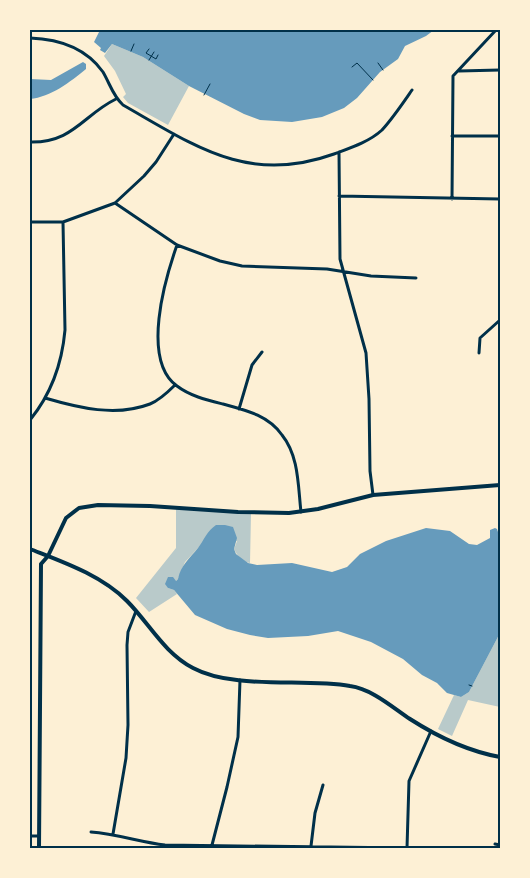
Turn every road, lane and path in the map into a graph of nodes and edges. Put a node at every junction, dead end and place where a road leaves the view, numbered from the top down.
1 (496, 30) edge
2 (30, 38) edge
3 (134, 44) dead end
4 (149, 49) dead end
5 (131, 51) dead end
6 (154, 52) dead end
7 (158, 55) dead end
8 (152, 56) junction
9 (149, 60) dead end
10 (378, 64) dead end
11 (352, 67) dead end
12 (383, 70) dead end
13 (500, 70) edge
14 (459, 71) junction
15 (372, 80) dead end
16 (210, 84) dead end
17 (412, 90) dead end
18 (204, 95) dead end
19 (116, 99) junction
20 (174, 134) junction
21 (452, 136) junction
22 (500, 136) edge
23 (30, 142) edge
24 (339, 152) junction
25 (339, 196) junction
26 (452, 199) junction
27 (500, 199) edge
28 (115, 203) junction
29 (30, 222) edge
30 (63, 222) junction
31 (177, 245) junction
32 (342, 271) junction
33 (416, 278) dead end
34 (500, 320) edge
35 (262, 352) dead end
36 (479, 353) dead end
37 (175, 386) junction
38 (45, 398) junction
39 (239, 409) junction
40 (30, 420) edge
41 (500, 485) edge
42 (373, 495) junction
43 (301, 512) junction
44 (30, 549) edge
45 (48, 556) junction
46 (136, 611) junction
47 (240, 680) junction
48 (469, 685) dead end
49 (472, 686) dead end
50 (431, 731) junction
51 (500, 757) edge
52 (323, 785) dead end
53 (91, 832) dead end
54 (113, 834) junction
55 (30, 836) edge
56 (39, 836) junction
57 (495, 844) dead end
58 (212, 845) junction
59 (500, 845) edge
60 (311, 846) junction
61 (39, 848) edge
62 (407, 848) edge

1 - 14 street
2 - 19 street
3 - 5 path
4 - 8 path
6 - 8 path
7 - 8 path
8 - 9 path
10 - 12 path
11 - 15 path
13 - 14 street
14 - 21 street
16 - 18 path
17 - 24 street
19 - 20 street
19 - 23 street
20 - 24 street
20 - 28 street
21 - 22 street
21 - 26 street
24 - 25 street
25 - 26 street
25 - 32 street
26 - 27 street
28 - 30 street
28 - 31 street
29 - 30 street
30 - 38 street
31 - 32 street
31 - 37 street
32 - 33 street
32 - 42 street
34 - 36 street
35 - 39 street
37 - 38 street
37 - 39 street
38 - 40 street
39 - 43 street
41 - 42 street
42 - 43 street
43 - 45 street
44 - 45 street
45 - 46 street
45 - 56 street
46 - 47 street
46 - 54 street
47 - 50 street
47 - 58 street
48 - 49 path
50 - 51 street
50 - 62 street
52 - 60 street
53 - 54 street
54 - 58 street
55 - 56 street
56 - 61 street
57 - 59 street
58 - 60 street
60 - 62 street

